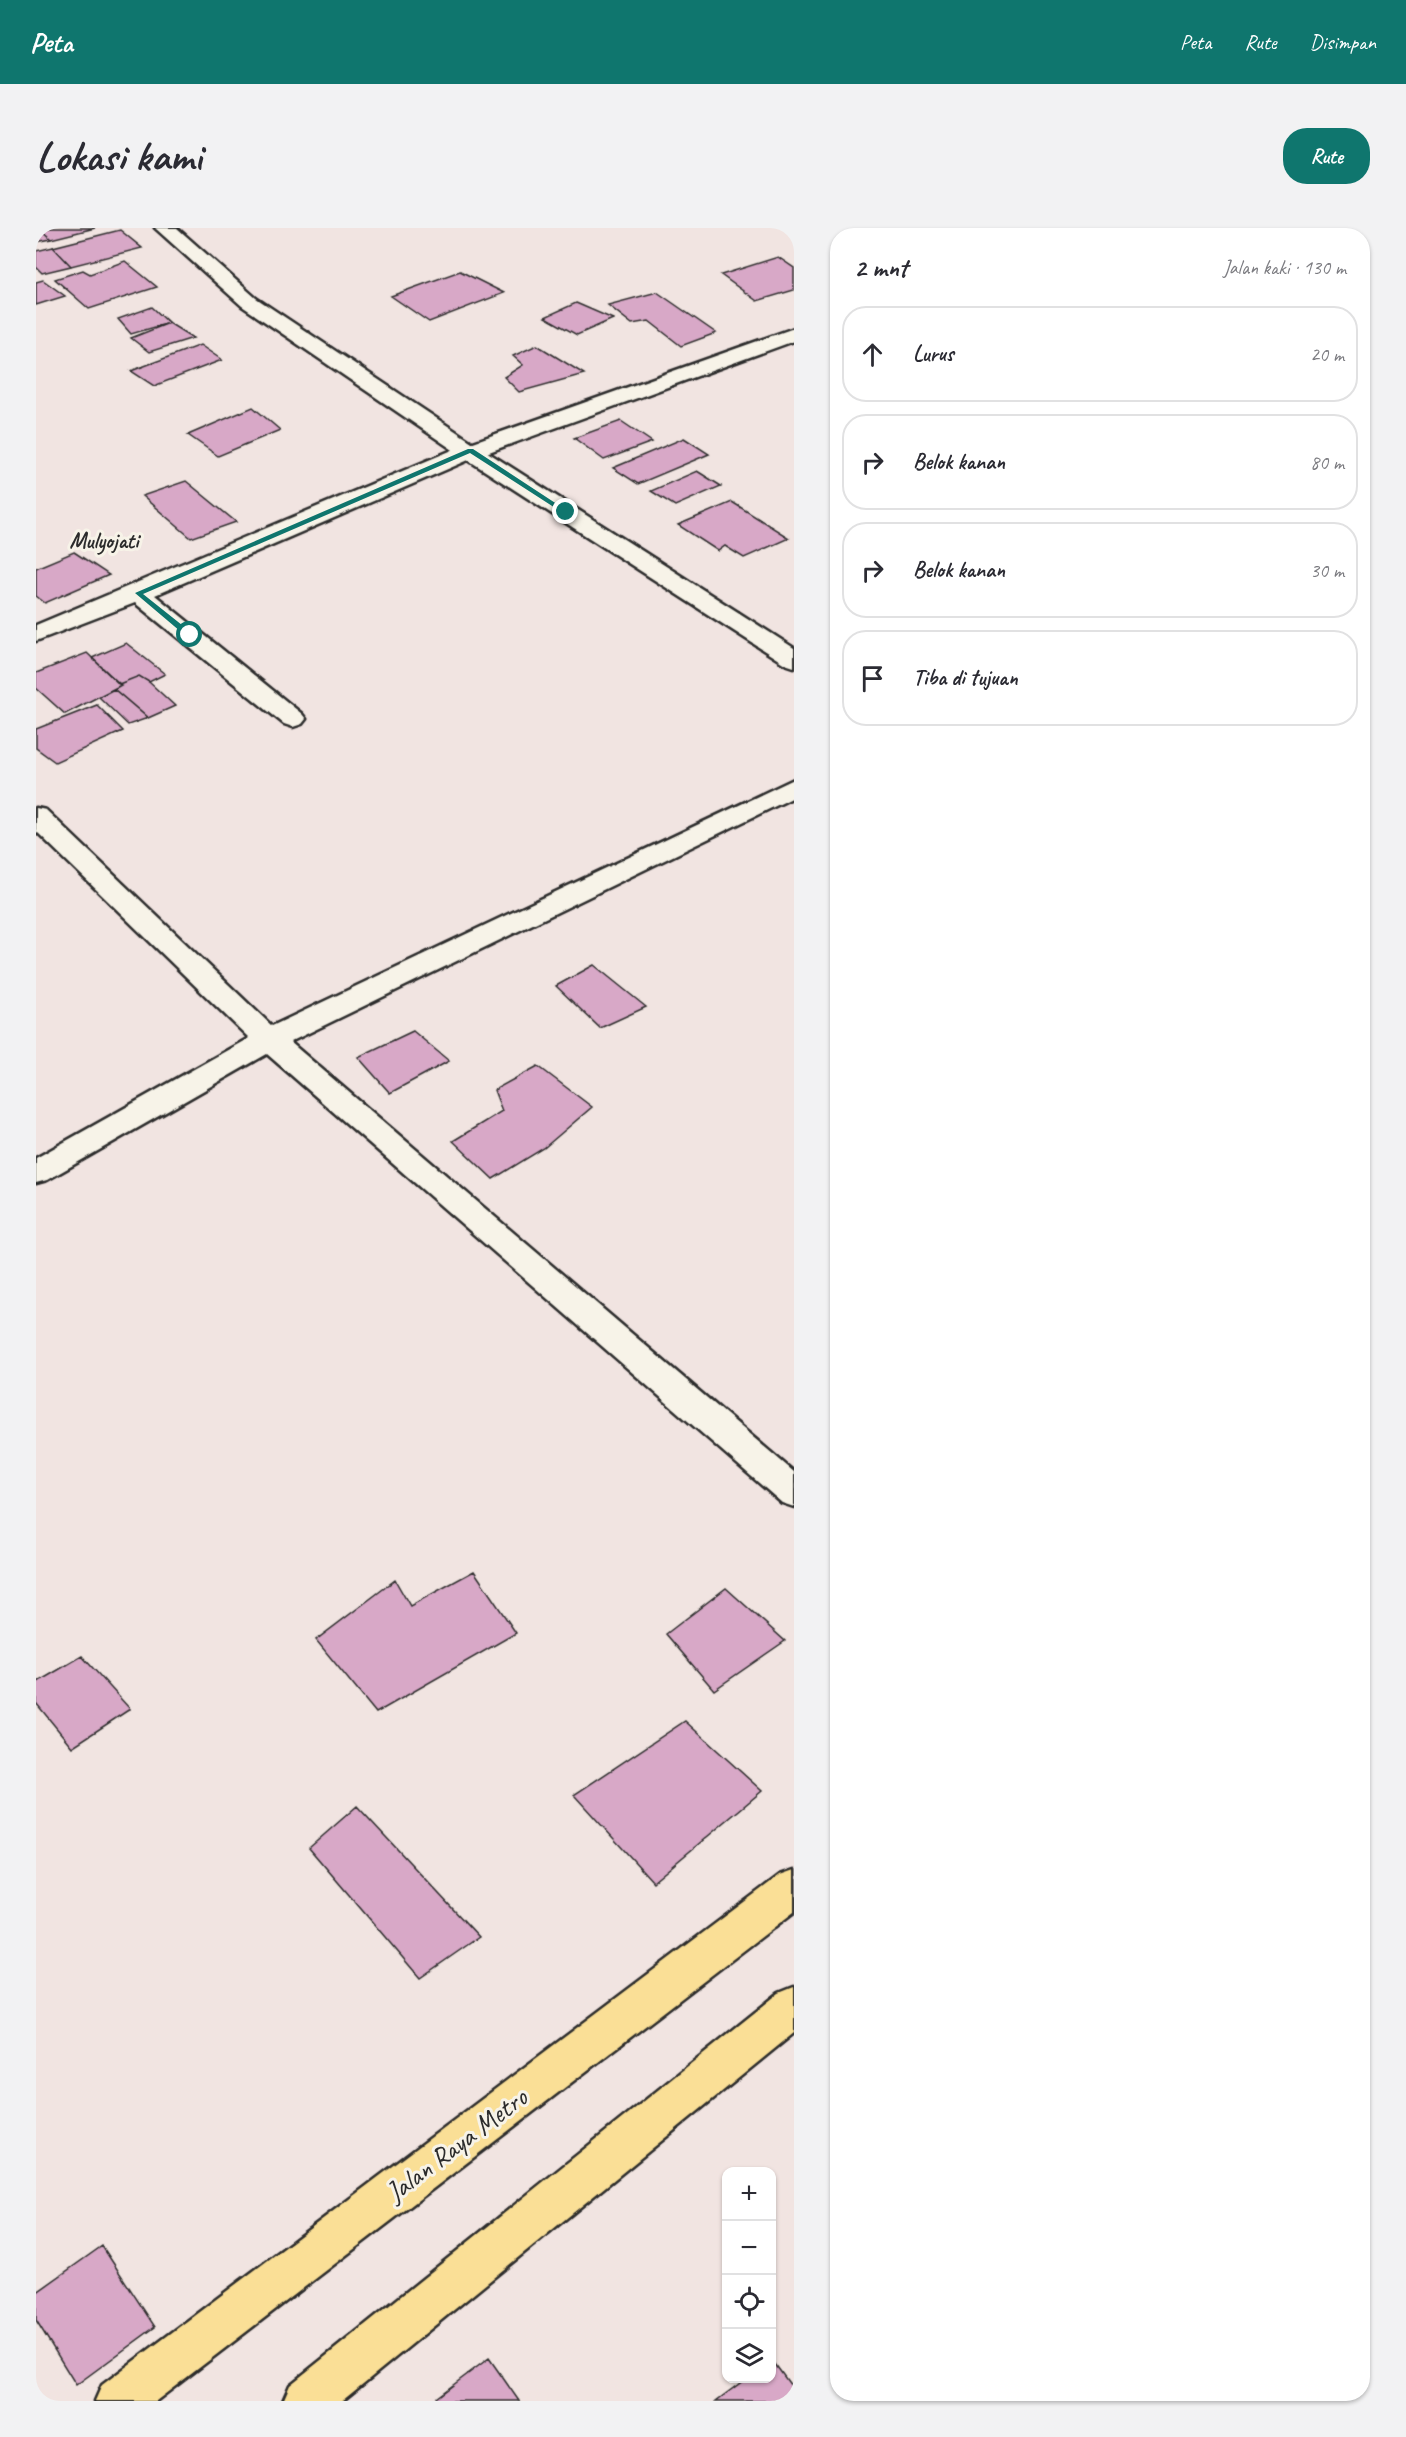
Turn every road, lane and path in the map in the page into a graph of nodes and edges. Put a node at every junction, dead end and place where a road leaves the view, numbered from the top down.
1 (165, 228) edge
2 (794, 334) edge
3 (470, 451) junction
4 (138, 593) junction
5 (36, 634) edge
6 (794, 658) edge
7 (293, 719) dead end
8 (794, 788) edge
9 (36, 816) edge
10 (269, 1040) junction
11 (36, 1172) edge
12 (794, 1493) edge
13 (794, 1888) edge
14 (794, 2007) edge
15 (118, 2401) edge
16 (306, 2401) edge

1 - 3 street
2 - 3 street
3 - 4 street
3 - 6 street
4 - 5 street
4 - 7 street
8 - 10 street
9 - 10 street
10 - 11 street
10 - 12 street
13 - 15 highway, Jalan Raya Metro
14 - 16 highway

